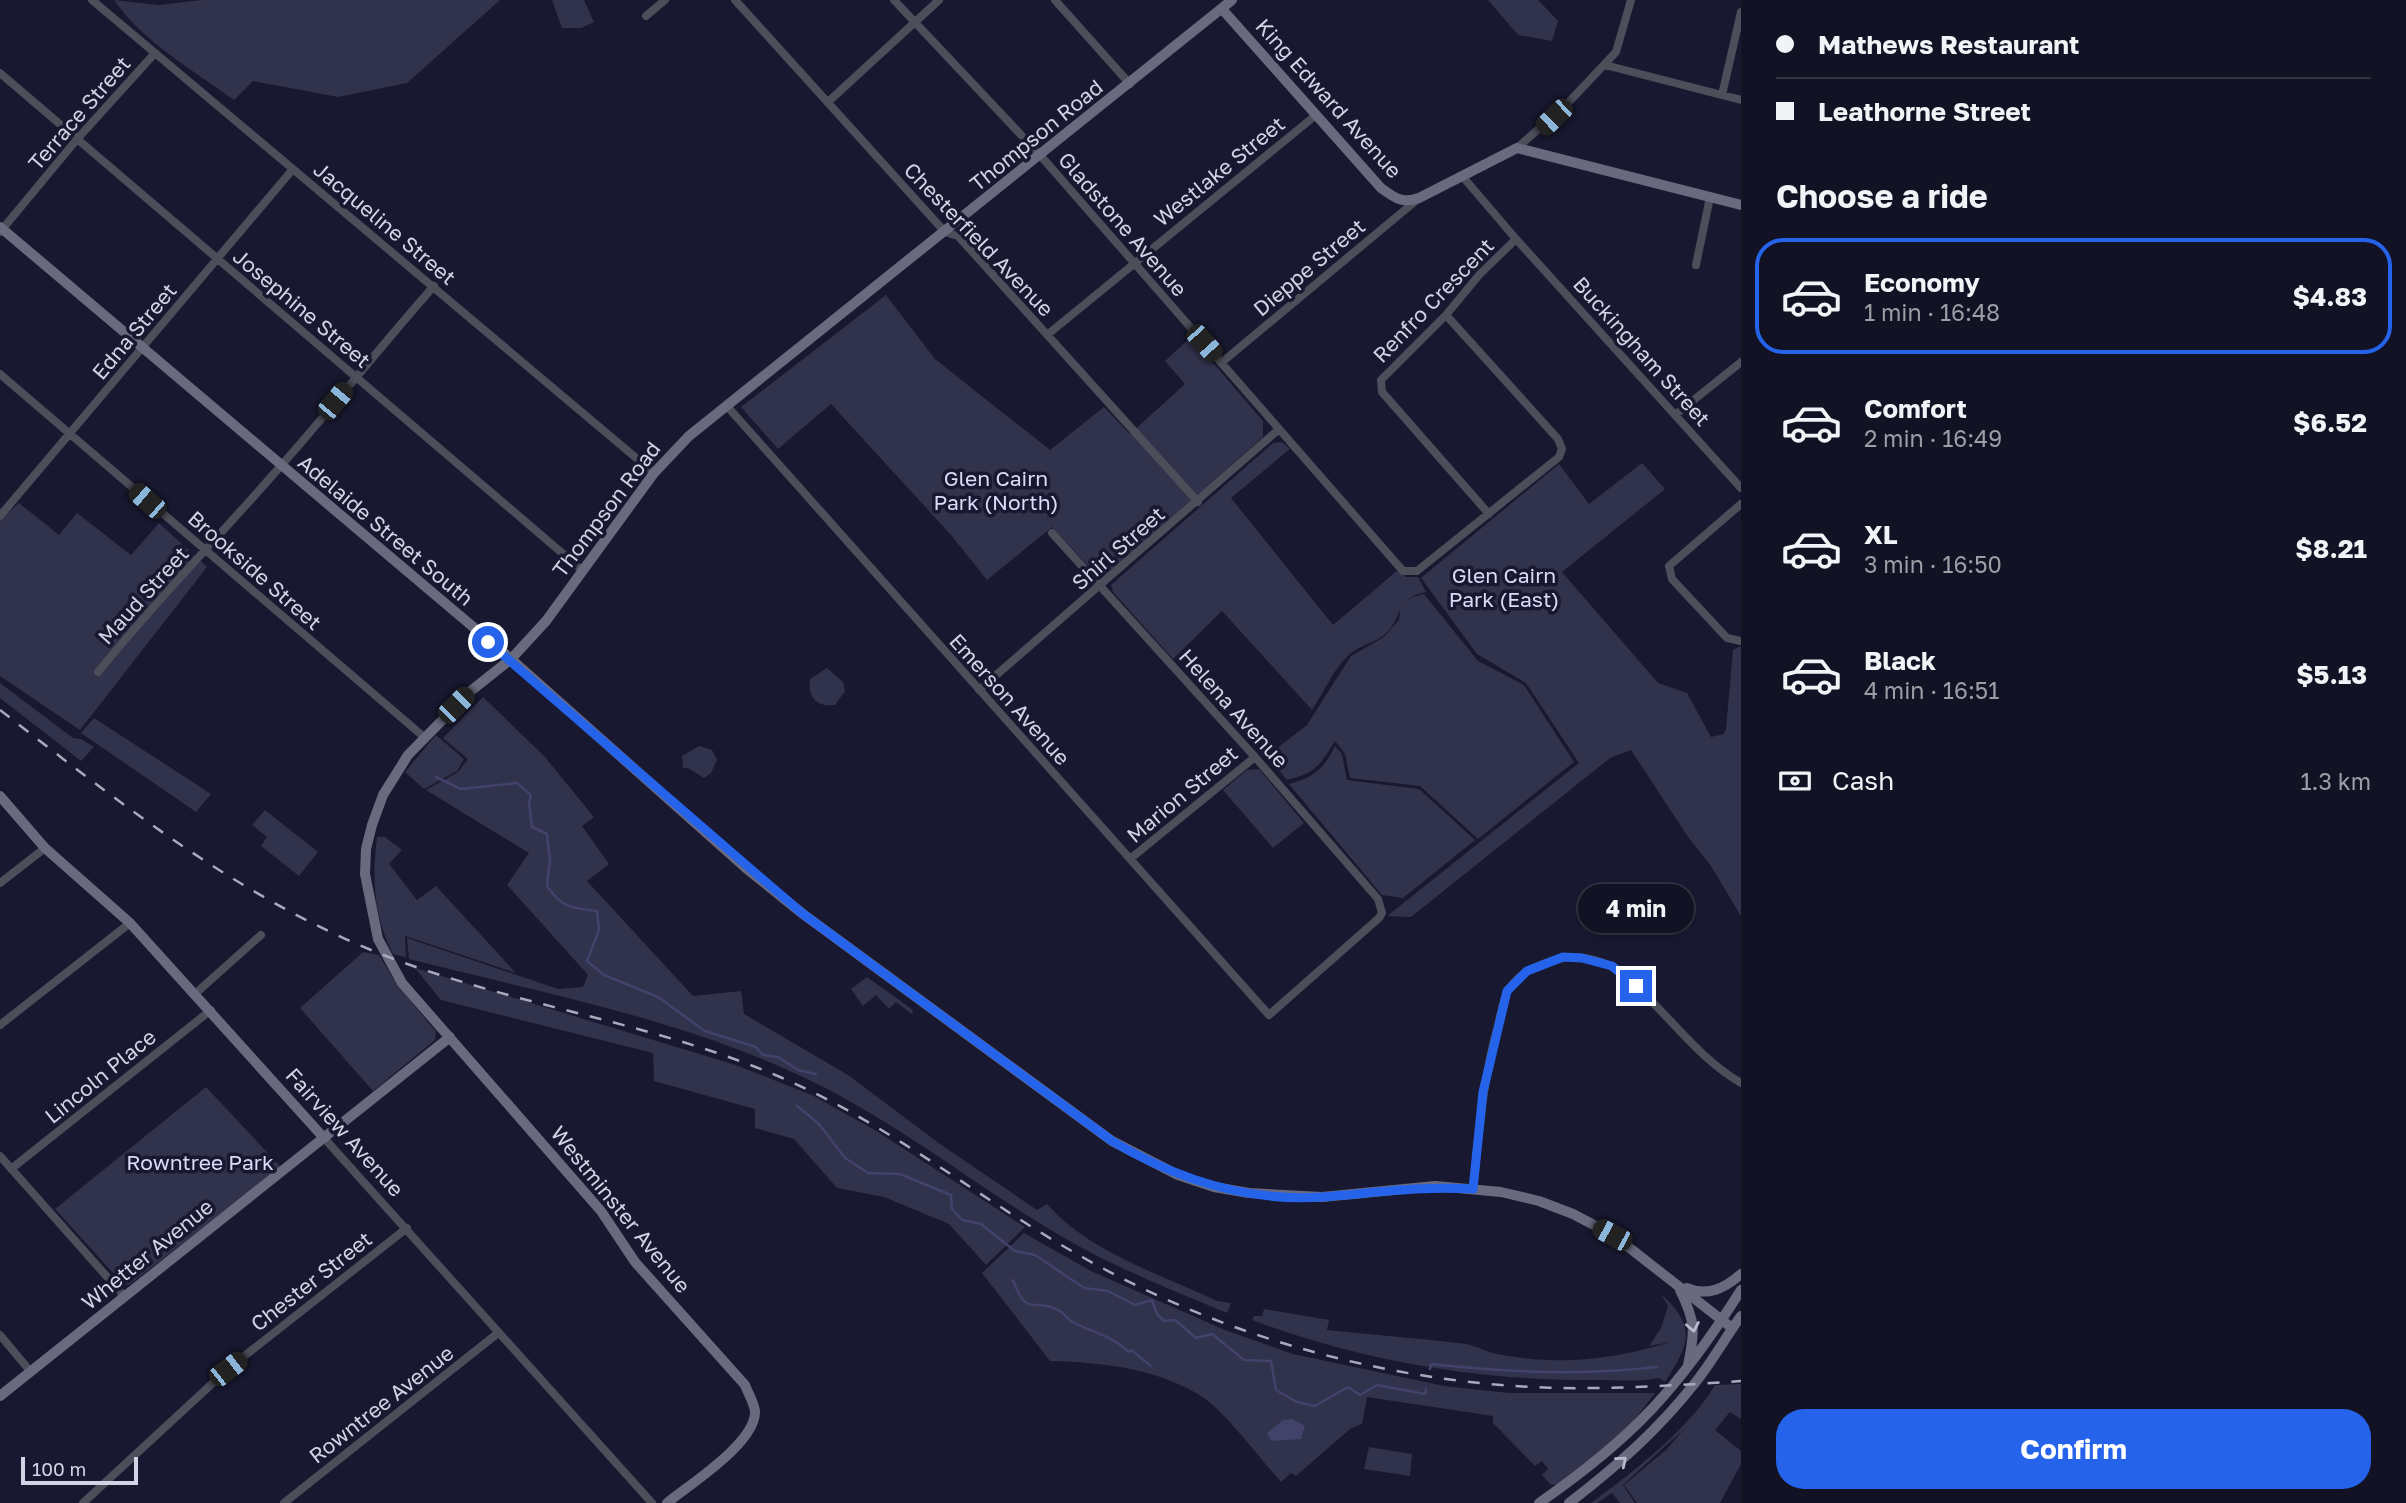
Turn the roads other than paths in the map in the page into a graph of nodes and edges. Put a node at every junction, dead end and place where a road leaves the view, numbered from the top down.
1 (92, 0) edge
2 (665, 0) edge
3 (734, 0) edge
4 (894, 0) edge
5 (939, 0) edge
6 (1055, 0) edge
7 (1232, 0) edge
8 (1631, 0) edge
9 (1218, 4) edge
10 (1741, 12) edge
11 (646, 16) dead end
12 (914, 22) junction
13 (155, 53) junction
14 (1605, 65) junction
15 (0, 73) edge
16 (1130, 84) junction
17 (1722, 95) junction
18 (1741, 100) edge
19 (828, 102) junction
20 (1315, 115) junction
21 (78, 138) junction
22 (1517, 148) junction
23 (1041, 155) junction
24 (293, 169) junction
25 (1463, 177) junction
26 (1710, 197) junction
27 (1419, 198) junction
28 (1741, 205) edge
29 (1, 229) edge
30 (945, 232) junction
31 (1517, 239) junction
32 (217, 258) junction
33 (1133, 263) junction
34 (1696, 265) dead end
35 (434, 286) junction
36 (1446, 316) junction
37 (1047, 335) junction
38 (145, 348) junction
39 (1741, 362) edge
40 (1221, 363) junction
41 (0, 374) edge
42 (355, 377) junction
43 (726, 405) junction
44 (1675, 415) junction
45 (1278, 430) junction
46 (70, 433) junction
47 (281, 466) junction
48 (654, 474) junction
49 (1741, 488) edge
50 (1198, 502) junction
51 (1741, 504) edge
52 (1489, 514) junction
53 (0, 516) edge
54 (1052, 533) dead end
55 (205, 552) junction
56 (582, 570) junction
57 (1100, 587) junction
58 (1741, 641) edge
59 (511, 659) junction
60 (98, 672) dead end
61 (979, 690) junction
62 (424, 737) junction
63 (1255, 757) junction
64 (0, 796) edge
65 (45, 848) junction
66 (1130, 859) junction
67 (0, 883) edge
68 (130, 923) junction
69 (261, 935) dead end
70 (196, 993) junction
71 (211, 1010) junction
72 (1269, 1015) joint
73 (0, 1025) edge
74 (450, 1037) junction
75 (1741, 1083) edge
76 (324, 1138) junction
77 (0, 1156) edge
78 (11, 1169) junction
79 (1473, 1189) junction
80 (407, 1228) junction
81 (1741, 1274) edge
82 (1678, 1284) junction
83 (1741, 1290) edge
84 (124, 1296) junction
85 (1741, 1316) edge
86 (1722, 1321) junction
87 (1732, 1328) junction
88 (498, 1333) junction
89 (0, 1335) edge
90 (1687, 1371) junction
91 (31, 1372) junction
92 (0, 1396) edge
93 (83, 1503) edge
94 (284, 1503) edge
95 (652, 1503) edge
96 (667, 1503) edge
97 (1539, 1503) edge
98 (1569, 1503) edge

1 - 13 street, Jacqueline Street
2 - 11 street
3 - 19 street, Chesterfield Avenue
4 - 12 street, Gladstone Avenue
5 - 12 street
6 - 16 street
7 - 9 street, Thompson Road
8 - 14 street
9 - 16 street, Thompson Road
9 - 20 street, King Edward Avenue
10 - 17 street
12 - 19 street
12 - 23 street, Gladstone Avenue
13 - 21 street, Terrace Street
13 - 24 street, Jacqueline Street
14 - 17 street
14 - 22 street
15 - 21 street, Josephine Street
16 - 23 street, Thompson Road
17 - 18 street
19 - 30 street, Chesterfield Avenue
20 - 27 street, King Edward Avenue
20 - 33 street, Westlake Street
21 - 29 street, Terrace Street
21 - 32 street, Josephine Street
22 - 25 street
22 - 26 street
23 - 30 street, Thompson Road
23 - 33 street, Gladstone Avenue
24 - 32 street, Edna Street
24 - 35 street, Jacqueline Street
25 - 27 street
25 - 31 street, Renfro Crescent
26 - 28 street
26 - 34 street
27 - 40 street, Dieppe Street
29 - 38 street, Adelaide Street South
30 - 37 street, Chesterfield Avenue
30 - 43 street, Thompson Road
31 - 36 street, Renfro Crescent
31 - 44 street, Buckingham Street
32 - 38 street, Edna Street
32 - 42 street, Josephine Street
33 - 37 street, Westlake Street
33 - 40 street, Gladstone Avenue
35 - 42 street, Maud Street
35 - 48 street, Jacqueline Street
36 - 52 street, Renfro Crescent
36 - 52 street
37 - 50 street, Chesterfield Avenue
38 - 46 street, Edna Street
38 - 47 street, Adelaide Street South
39 - 44 street
40 - 45 street, Gladstone Avenue
41 - 46 street, Brookside Street
42 - 47 street, Maud Street
42 - 56 street, Josephine Street
43 - 48 street, Thompson Road
43 - 61 street, Emerson Avenue
44 - 49 street, Buckingham Street
45 - 50 street, Shirl Street
45 - 52 street, Gladstone Avenue
46 - 53 street, Edna Street
46 - 55 street, Brookside Street
47 - 55 street, Maud Street
47 - 59 street, Adelaide Street South
48 - 56 street, Thompson Road
50 - 57 street, Shirl Street
51 - 58 street
54 - 57 street, Helena Avenue
55 - 60 street, Maud Street
55 - 62 street, Brookside Street
56 - 59 street, Thompson Road
57 - 61 street, Shirl Street
57 - 63 street, Helena Avenue
59 - 62 street, Thompson Road
59 - 79 street, Adelaide Street South
61 - 66 street, Emerson Avenue
62 - 74 street, Thompson Road
63 - 66 street, Marion Street
63 - 72 street, Helena Avenue
64 - 65 street, Fairview Avenue
65 - 67 street
65 - 68 street, Fairview Avenue
66 - 72 street, Emerson Avenue
68 - 70 street, Fairview Avenue
68 - 73 street
69 - 70 street
70 - 71 street, Fairview Avenue
71 - 76 street, Fairview Avenue
71 - 78 street, Lincoln Place
74 - 76 street, Whetter Avenue
74 - 96 street, Westminster Avenue
75 - 79 street
76 - 80 street, Fairview Avenue
76 - 84 street, Whetter Avenue
77 - 78 street
78 - 84 street
79 - 82 street, Adelaide Street South
80 - 88 street, Fairview Avenue
80 - 93 street, Chester Street
81 - 82 street
82 - 86 street, Adelaide Street South
82 -> 90 street
83 - 86 street
84 - 91 street, Whetter Avenue
85 - 87 street
86 - 87 street, Adelaide Street South
86 - 90 street
98 -> 87 street
88 - 94 street, Rowntree Avenue
88 - 95 street, Fairview Avenue
89 - 91 street
90 - 97 street
91 - 92 street, Whetter Avenue

